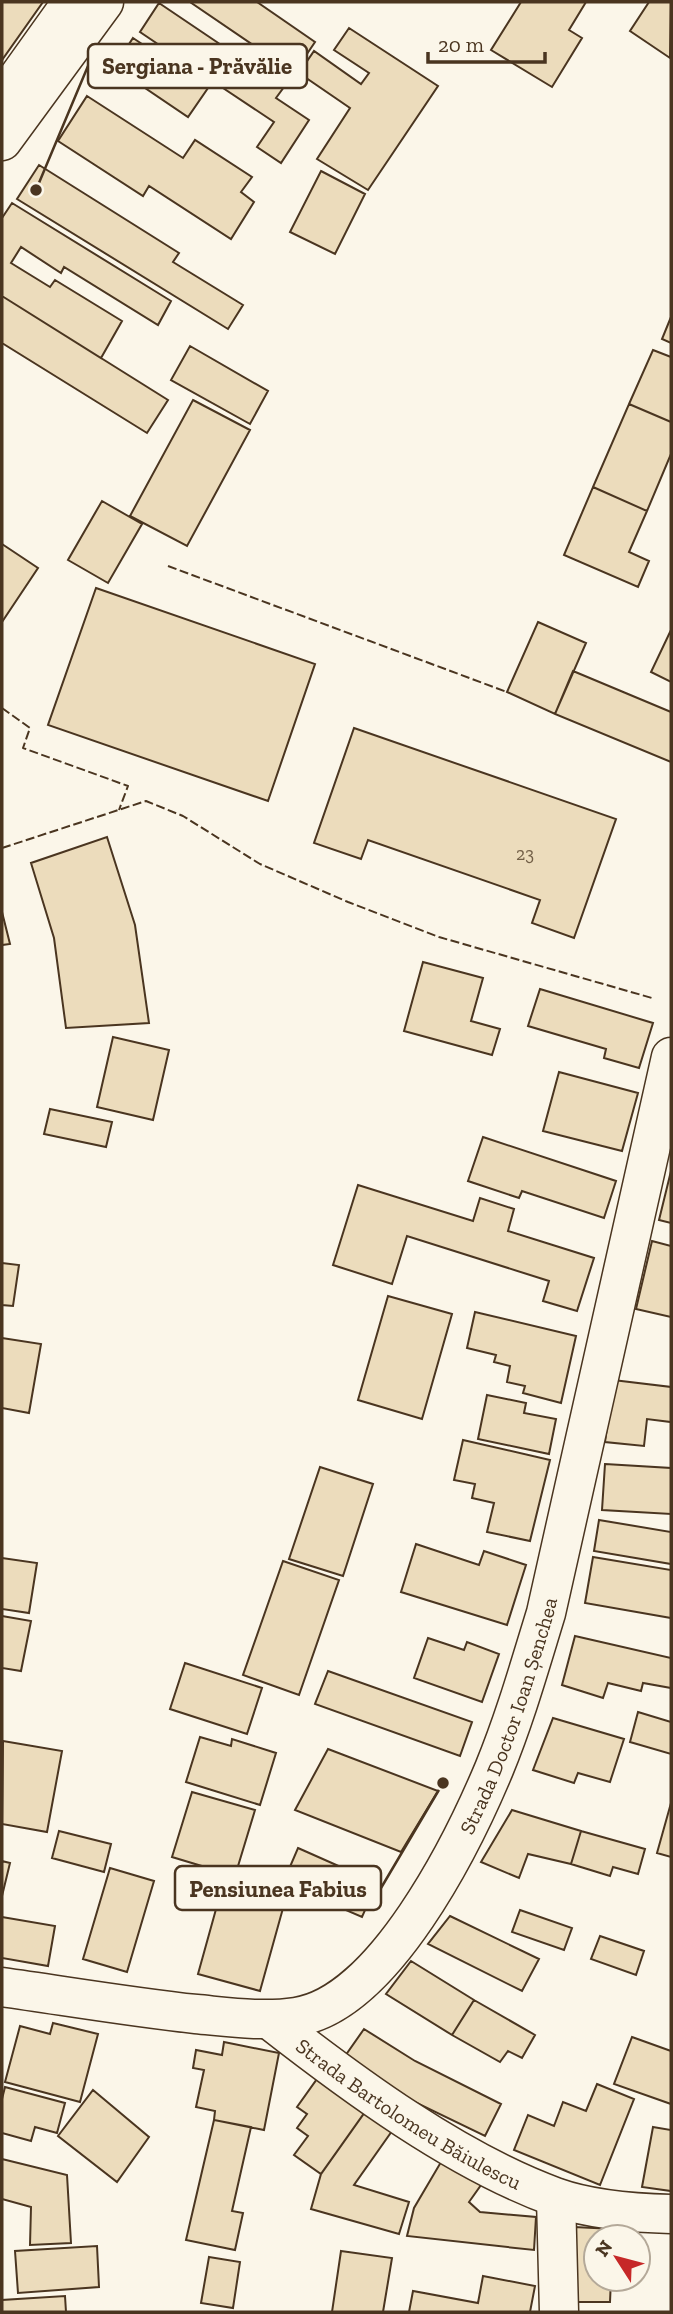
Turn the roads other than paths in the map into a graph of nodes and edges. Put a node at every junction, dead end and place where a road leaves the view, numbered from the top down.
1 (72, 2) edge
2 (104, 2) edge
3 (2, 100) edge
4 (2, 141) edge
5 (671, 1057) edge
6 (2, 1987) edge
7 (270, 2020) junction
8 (556, 2198) junction
9 (671, 2214) edge
10 (559, 2312) edge

1 - 3 main road
2 - 4 main road
5 - 7 main road, Strada Doctor Ioan Șenchea
6 - 7 main road, Strada Doctor Ioan Șenchea
7 - 8 main road, Strada Bartolomeu Băiulescu
8 - 9 main road, Strada Bartolomeu Băiulescu
8 - 10 main road

